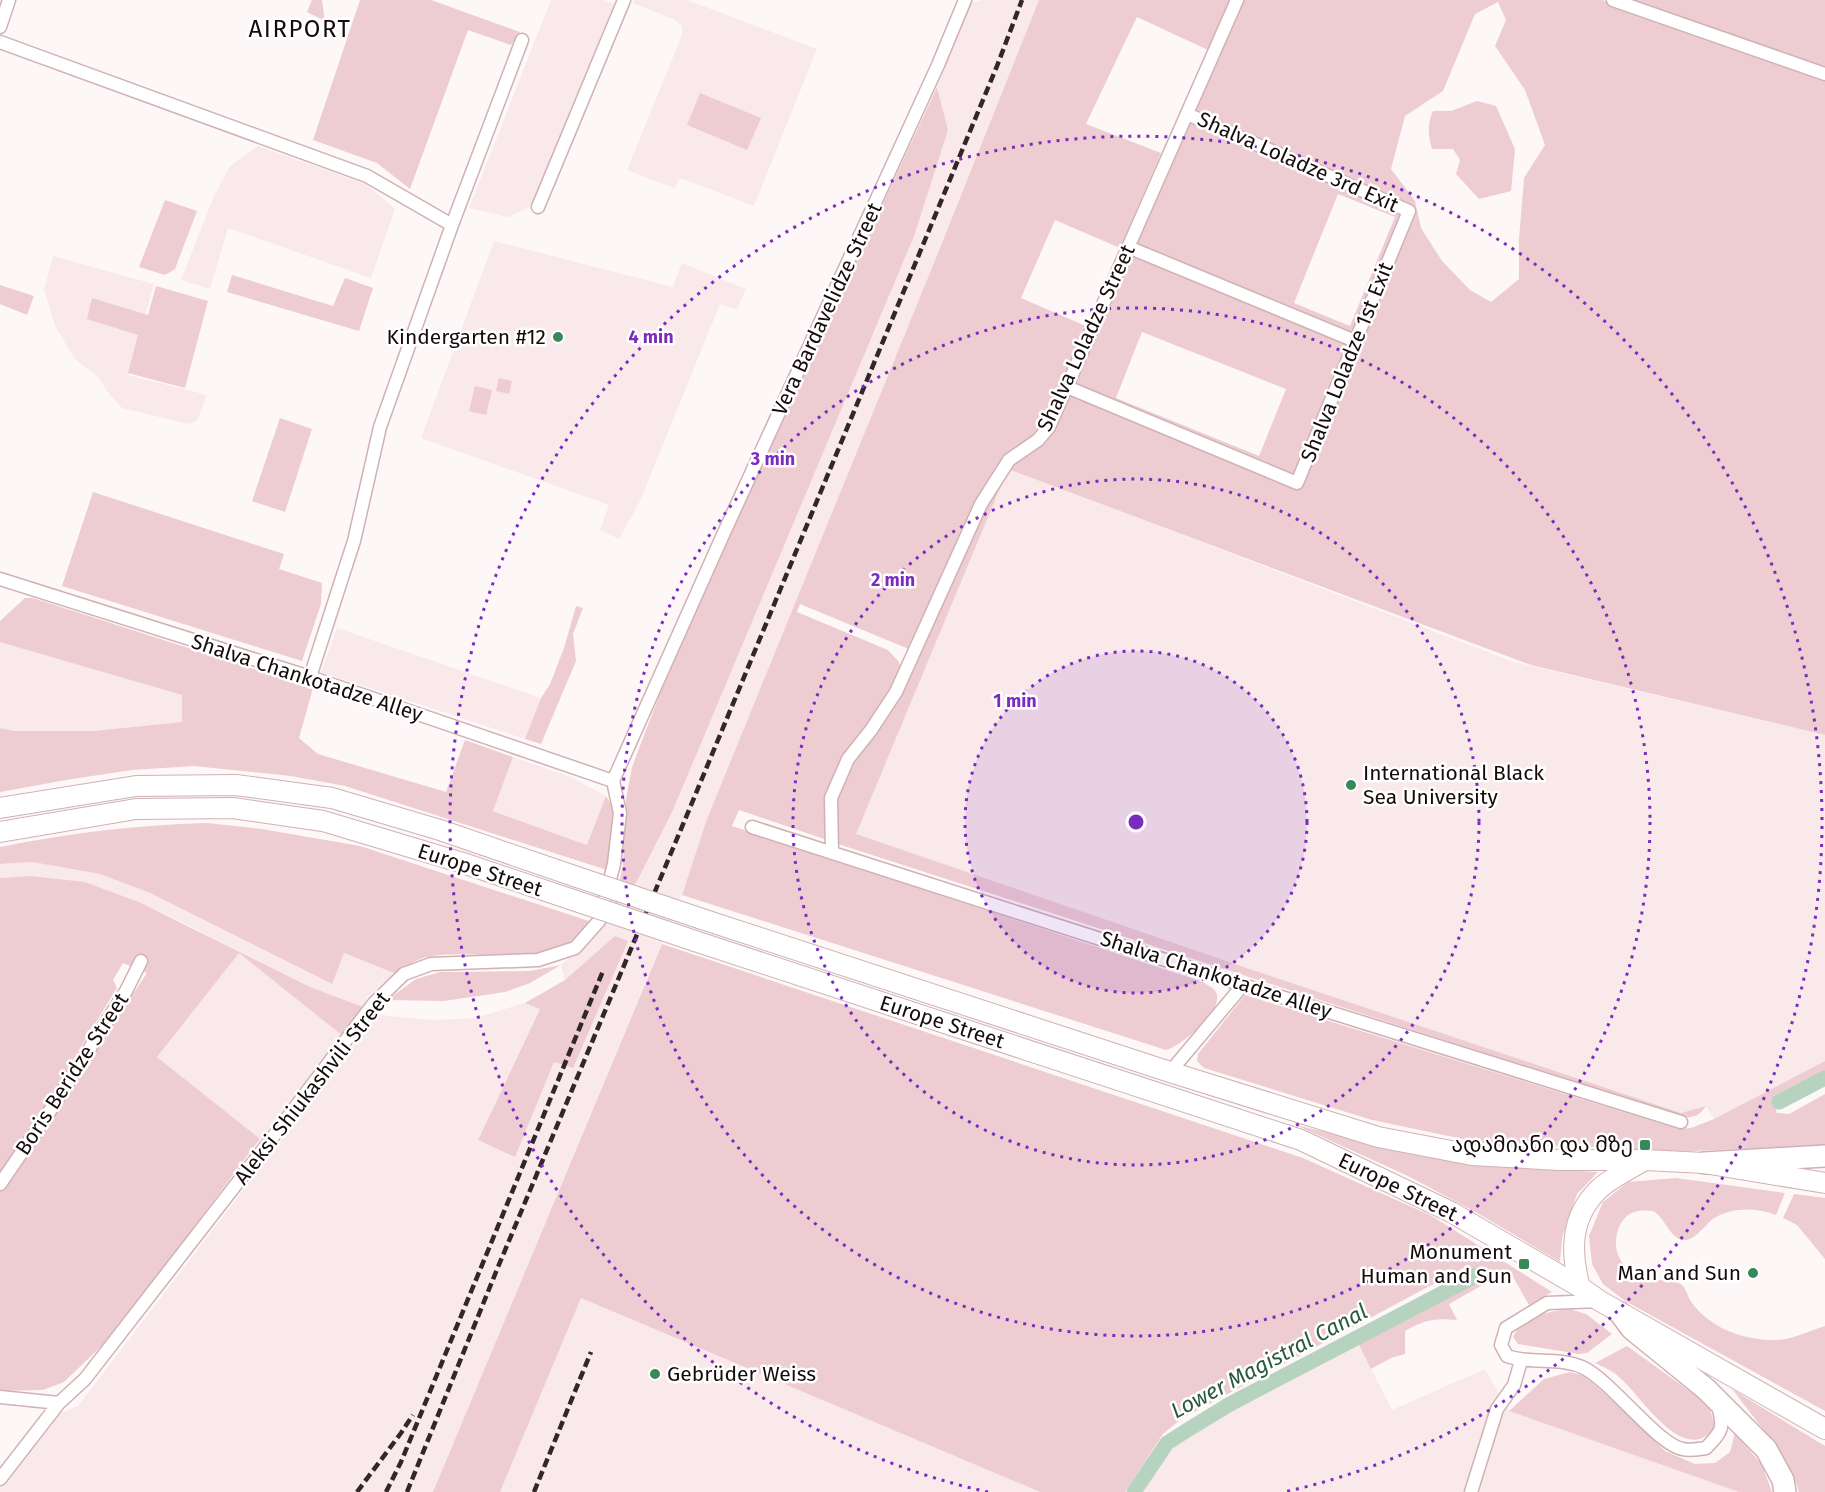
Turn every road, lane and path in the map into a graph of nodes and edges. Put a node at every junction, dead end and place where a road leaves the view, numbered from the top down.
1 (9, 0) edge
2 (624, 0) edge
3 (965, 0) edge
4 (1237, 0) edge
5 (1613, 0) edge
6 (0, 27) edge
7 (522, 40) dead end
8 (0, 42) edge
9 (1825, 74) edge
10 (1187, 114) junction
11 (538, 207) dead end
12 (1409, 211) joint
13 (452, 225) junction
14 (1128, 247) junction
15 (1356, 341) junction
16 (1067, 387) junction
17 (0, 579) edge
18 (310, 678) junction
19 (613, 781) junction
20 (0, 807) edge
21 (752, 827) dead end
22 (0, 832) edge
23 (832, 853) junction
24 (141, 961) dead end
25 (1243, 985) junction
26 (1170, 1072) junction
27 (1681, 1122) dead end
28 (1825, 1156) edge
29 (1645, 1160) junction
30 (1704, 1163) junction
31 (1825, 1183) edge
32 (0, 1184) edge
33 (1580, 1287) junction
34 (1600, 1302) junction
35 (1620, 1313) junction
36 (1521, 1361) junction
37 (0, 1397) edge
38 (1717, 1401) junction
39 (59, 1403) junction
40 (1825, 1429) edge
41 (0, 1479) edge
42 (1471, 1492) edge
43 (1785, 1492) edge

1 - 6 street
2 - 11 street
3 - 19 street, Vera Bardavelidze Street
4 - 10 street, Shalva Loladze Street
5 - 9 street
7 - 13 street
8 - 13 street
10 - 12 street, Shalva Loladze 3rd Exit
10 - 14 street, Shalva Loladze Street
12 - 15 street, Shalva Loladze 1st Exit
13 - 18 street
14 - 15 street
14 - 16 street, Shalva Loladze Street
15 - 16 street, Shalva Loladze 1st Exit
16 - 23 street, Shalva Loladze Street
17 - 18 street, Shalva Chankotadze Alley
18 - 19 street, Shalva Chankotadze Alley
19 - 39 street, Aleksi Shiukashvili Street
20 - 26 main road, Europe Street, bridge
21 - 23 street, Shalva Chankotadze Alley
22 - 33 main road, Europe Street, bridge
23 - 25 street, Shalva Chankotadze Alley
24 - 32 street, Boris Beridze Street
25 - 26 street
25 - 27 street, Shalva Chankotadze Alley
26 - 29 main road, Europe Street
28 - 30 highway
29 - 30 main road, Europe Street
29 - 33 main road
30 - 31 main road, Europe Street
33 - 34 main road, Europe Street
34 - 35 main road, Europe Street
34 - 36 street
35 - 38 highway
35 - 40 main road, Europe Street
36 - 38 street
36 - 42 street
37 - 39 street
38 - 43 highway
39 - 41 street, Aleksi Shiukashvili Street

